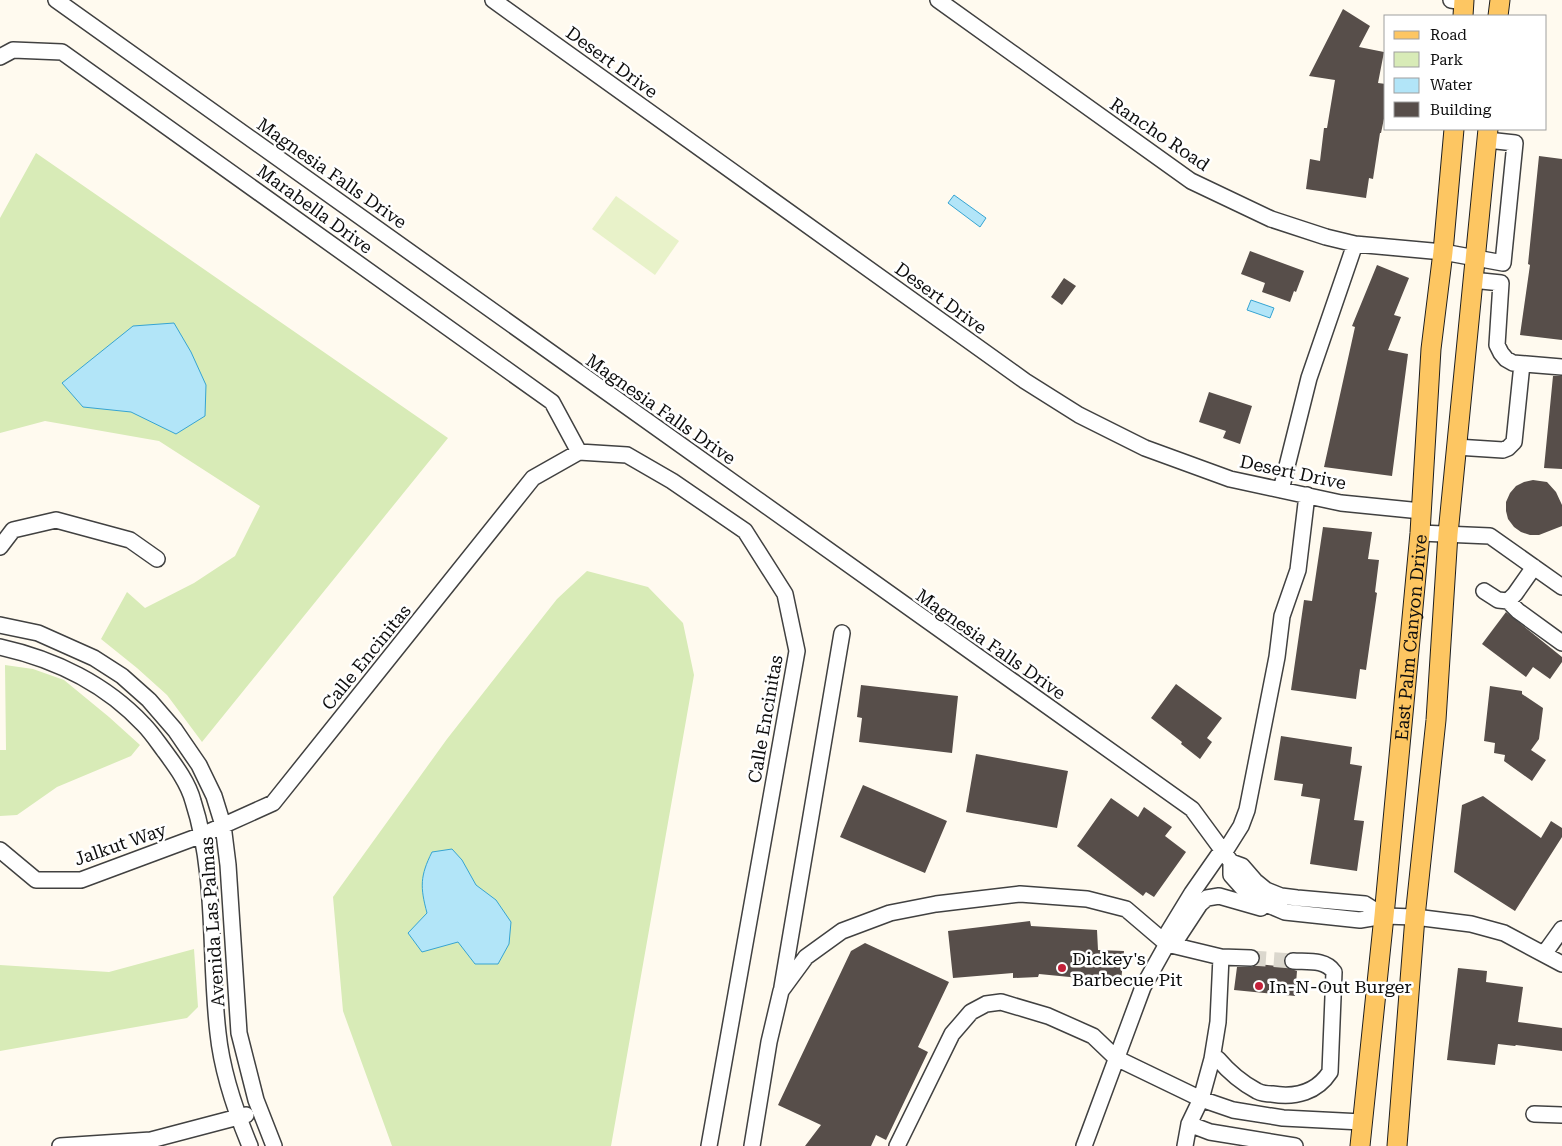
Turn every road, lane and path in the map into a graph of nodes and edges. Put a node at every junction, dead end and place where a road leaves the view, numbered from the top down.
1 (56, 0) edge
2 (493, 0) edge
3 (938, 0) edge
4 (1500, 0) edge
5 (1498, 15) edge
6 (0, 57) edge
7 (1454, 130) edge
8 (1488, 134) edge
9 (1356, 244) junction
10 (1443, 252) junction
11 (1475, 258) junction
12 (1503, 263) junction
13 (1472, 280) junction
14 (1501, 283) junction
15 (1522, 364) junction
16 (1562, 366) edge
17 (1456, 447) junction
18 (579, 452) junction
19 (1281, 490) junction
20 (1307, 495) junction
21 (1421, 511) junction
22 (1420, 533) junction
23 (1448, 534) junction
24 (0, 547) edge
25 (157, 559) dead end
26 (1534, 567) junction
27 (1562, 587) edge
28 (1484, 591) dead end
29 (1508, 601) junction
30 (0, 626) edge
31 (842, 633) dead end
32 (1562, 643) edge
33 (0, 647) edge
34 (223, 825) junction
35 (202, 835) junction
36 (0, 850) edge
37 (1226, 855) junction
38 (1276, 909) junction
39 (1384, 916) junction
40 (1415, 917) junction
41 (1562, 930) edge
42 (1167, 944) junction
43 (1544, 954) junction
44 (1221, 957) junction
45 (1251, 958) tunnel mouth
46 (1293, 961) tunnel mouth
47 (1562, 964) edge
48 (782, 991) junction
49 (1116, 1058) junction
50 (1218, 1059) dead end
51 (1201, 1098) junction
52 (260, 1111) junction
53 (1534, 1114) dead end
54 (1562, 1115) edge
55 (238, 1117) junction
56 (1362, 1122) junction
57 (1189, 1124) junction
58 (60, 1146) edge
59 (250, 1146) edge
60 (274, 1146) edge
61 (709, 1146) edge
62 (752, 1146) edge
63 (897, 1146) edge
64 (1084, 1146) edge
65 (1185, 1146) edge
66 (1295, 1146) edge
67 (1360, 1146) edge
68 (1397, 1146) edge

1 - 37 street, Magnesia Falls Drive
2 - 19 street, Desert Drive
3 - 9 street, Rancho Road
4 - 5 main road
6 - 18 street, Marabella Drive
7 - 10 main road, East Palm Canyon Drive
8 - 11 main road, East Palm Canyon Drive
8 - 12 street
9 - 10 street, Rancho Road
9 - 19 street
10 - 11 street, Rancho Road
10 - 21 main road, East Palm Canyon Drive
11 - 12 street, Rancho Road
11 - 13 main road, East Palm Canyon Drive
12 - 14 street
13 - 14 street
13 - 17 main road, East Palm Canyon Drive
14 - 15 street
15 - 16 street
15 - 17 street
17 - 23 main road, East Palm Canyon Drive
18 - 34 street, Calle Encinitas
18 - 61 street, Calle Encinitas
19 - 20 street, Desert Drive
20 - 21 street, Desert Drive
20 - 37 street
21 - 22 main road, East Palm Canyon Drive
22 - 23 street
22 - 39 main road, East Palm Canyon Drive
23 - 26 street
23 - 40 main road, East Palm Canyon Drive
24 - 25 street
26 - 27 street
26 - 29 street
28 - 29 street
29 - 32 street
30 - 34 street, Avenida Las Palmas
31 - 48 street
33 - 35 street, Avenida Las Palmas
34 - 35 street, Calle Encinitas
34 - 52 street, Avenida Las Palmas
35 - 36 street, Jalkut Way
35 - 55 street, Avenida Las Palmas
37 - 38 street, Magnesia Falls Drive
37 - 39 street, Magnesia Falls Drive
37 - 42 street
38 - 39 street, Magnesia Falls Drive
38 - 42 street
39 - 40 street, Magnesia Falls Drive
39 - 56 main road, East Palm Canyon Drive
40 - 43 street, Magnesia Falls Drive
40 - 68 main road, East Palm Canyon Drive
41 - 43 street
42 - 44 street
42 - 48 street
42 - 49 street
43 - 47 street, Magnesia Falls Drive
44 - 45 street
44 - 51 street
46 - 50 street
48 - 62 street
49 - 51 street
49 - 63 street
49 - 64 street
51 - 56 street
51 - 57 street
52 - 55 street
52 - 60 street, Avenida Las Palmas
53 - 54 street
55 - 58 street
55 - 59 street, Avenida Las Palmas
56 - 67 main road, East Palm Canyon Drive
57 - 65 street
57 - 66 street

